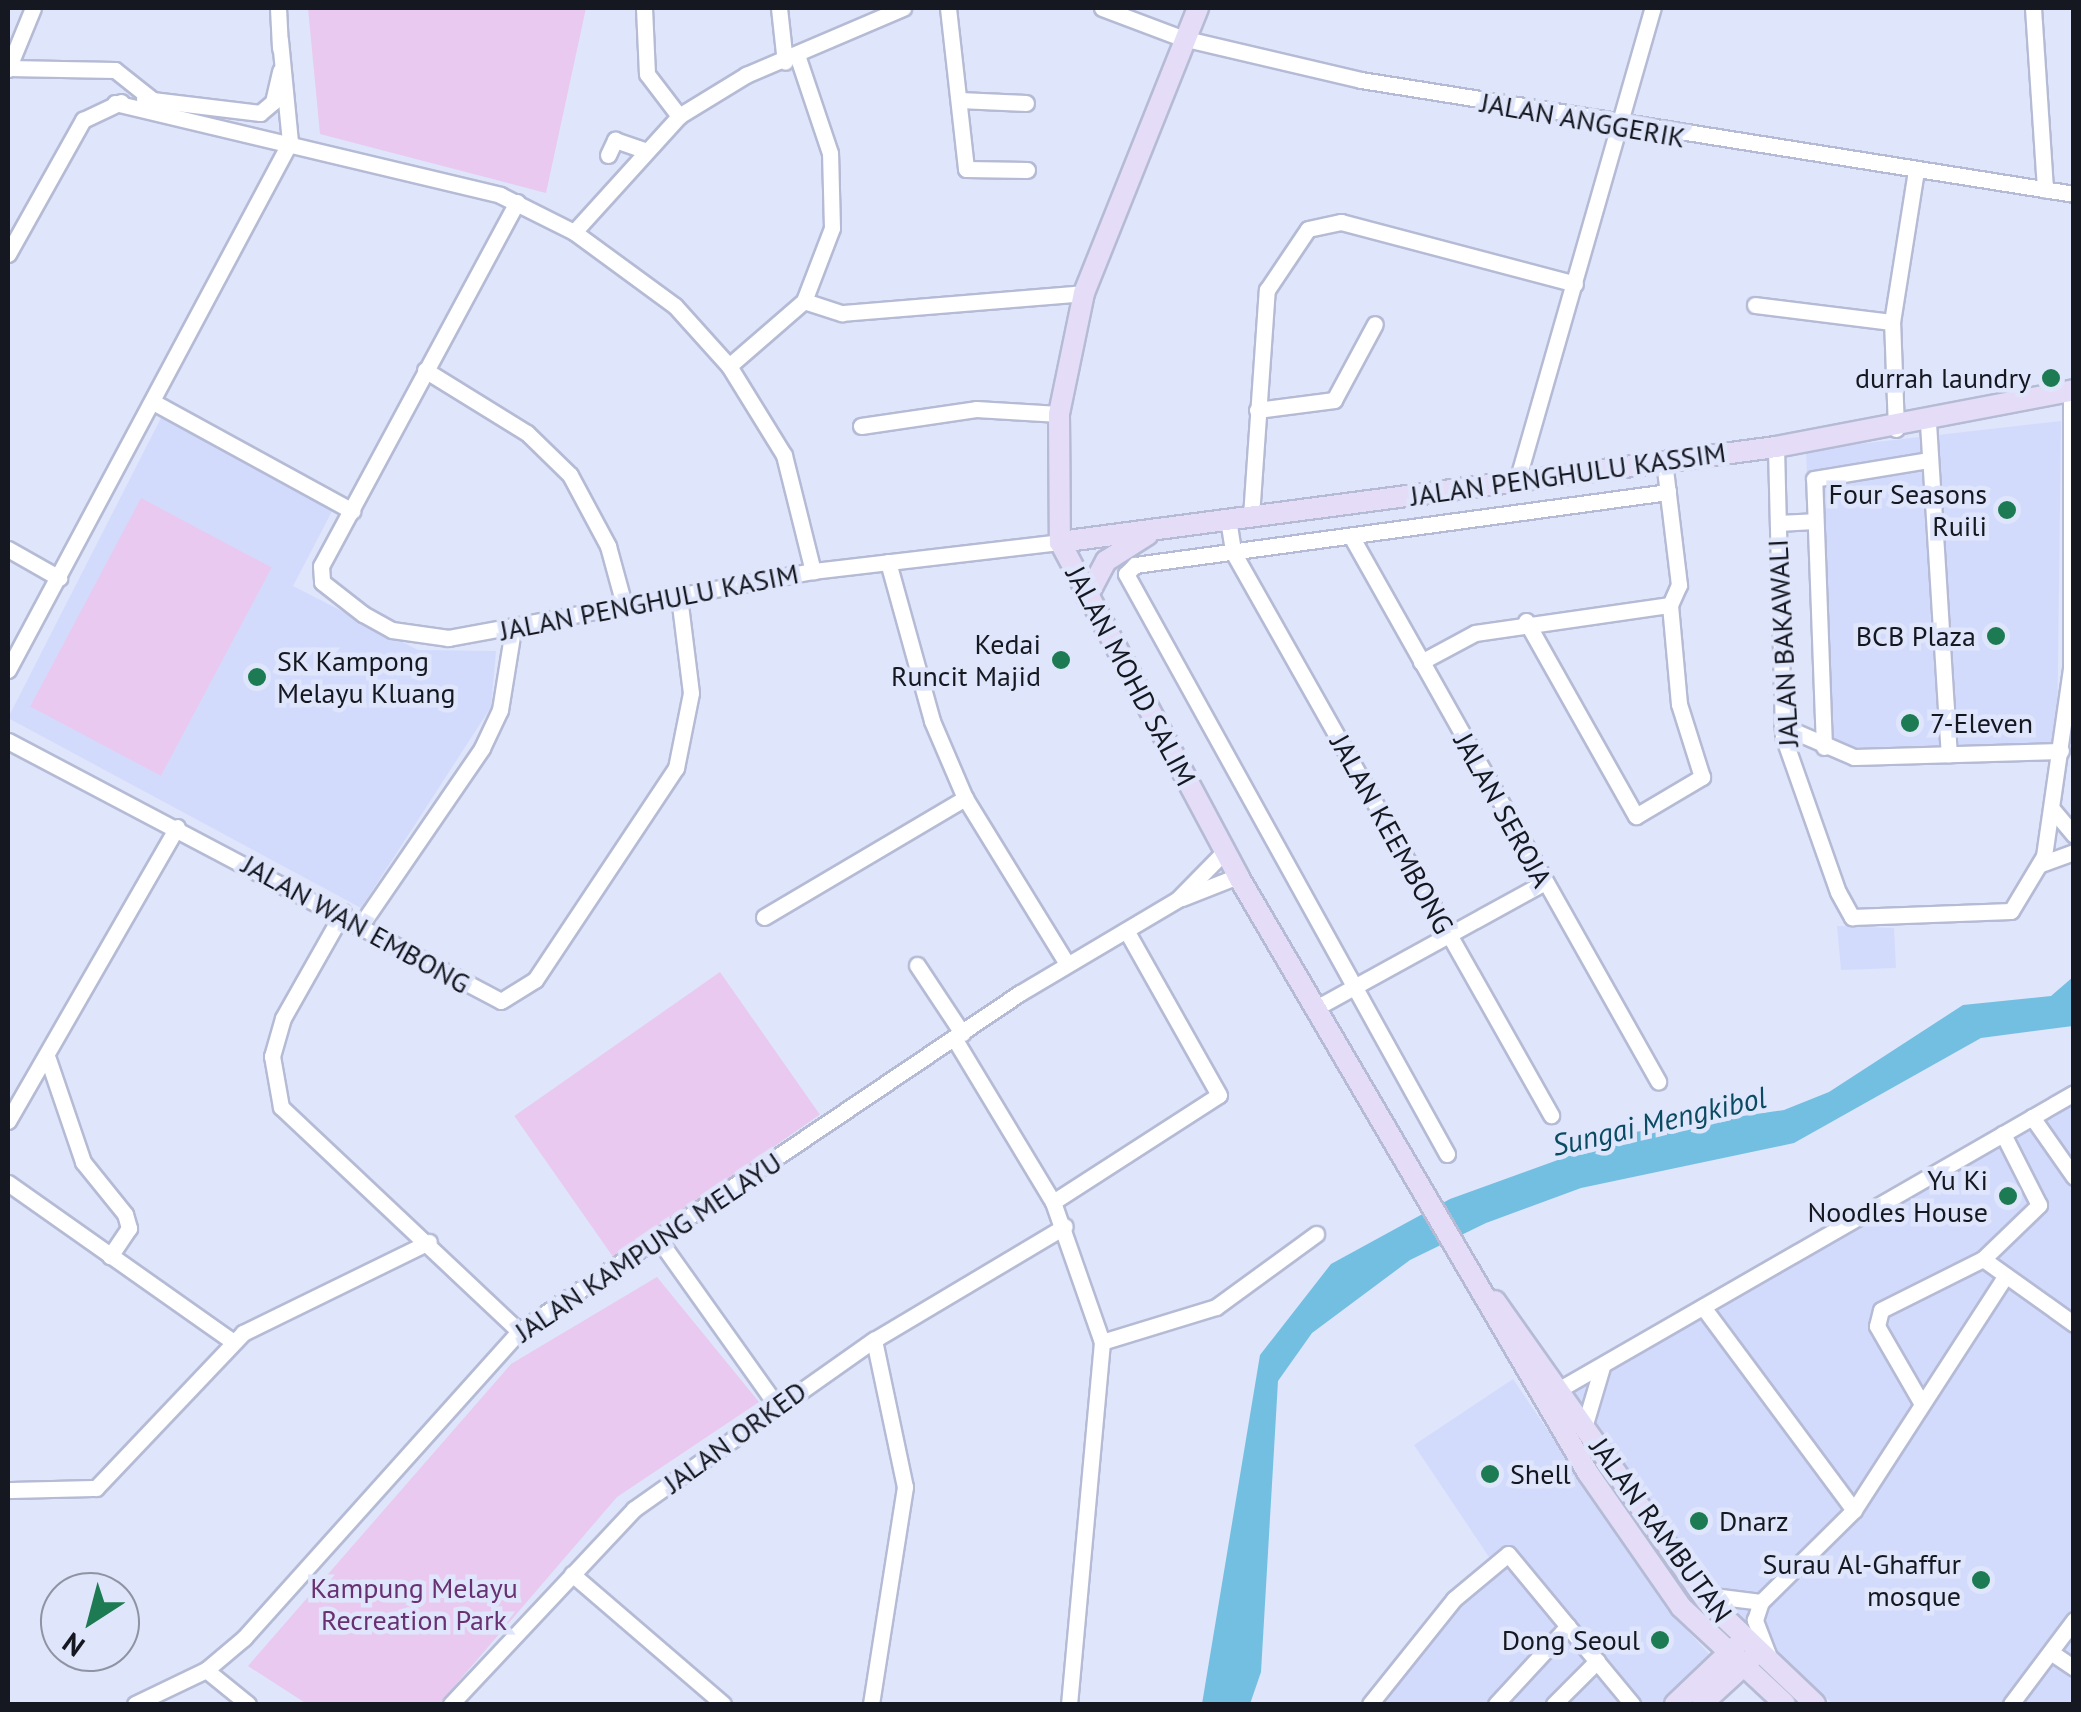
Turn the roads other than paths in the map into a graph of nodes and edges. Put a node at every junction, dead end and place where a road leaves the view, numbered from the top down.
1 (33, 8) edge
2 (278, 8) edge
3 (644, 8) edge
4 (779, 8) edge
5 (903, 8) edge
6 (948, 8) edge
7 (1102, 8) edge
8 (1198, 8) edge
9 (1654, 8) edge
10 (2033, 8) edge
11 (1182, 38) junction
12 (280, 40) junction
13 (791, 60) junction
14 (8, 68) edge
15 (958, 100) junction
16 (154, 101) junction
17 (115, 103) junction
18 (1026, 104) dead end
19 (680, 116) junction
20 (1618, 128) junction
21 (290, 142) junction
22 (644, 150) junction
23 (608, 155) dead end
24 (1027, 170) dead end
25 (1916, 171) junction
26 (2045, 190) junction
27 (2074, 194) edge
28 (518, 202) junction
29 (574, 232) junction
30 (8, 254) edge
31 (1574, 284) junction
32 (1084, 293) junction
33 (804, 301) junction
34 (1754, 305) dead end
35 (1892, 322) junction
36 (1375, 324) dead end
37 (728, 366) junction
38 (425, 370) junction
39 (2072, 391) edge
40 (155, 404) junction
41 (1257, 410) junction
42 (1059, 414) junction
43 (1928, 423) junction
44 (861, 426) dead end
45 (1896, 429) junction
46 (1776, 447) junction
47 (1930, 460) junction
48 (1664, 462) junction
49 (1518, 481) junction
50 (1668, 492) junction
51 (352, 510) junction
52 (1251, 516) junction
53 (1228, 520) junction
54 (1814, 521) junction
55 (1778, 523) junction
56 (1157, 529) junction
57 (1351, 536) junction
58 (1060, 542) junction
59 (8, 549) edge
60 (1233, 552) junction
61 (888, 562) junction
62 (813, 571) junction
63 (1126, 574) joint
64 (59, 578) junction
65 (679, 597) junction
66 (1087, 597) junction
67 (1670, 605) junction
68 (625, 608) junction
69 (1526, 621) junction
70 (513, 630) junction
71 (1422, 662) junction
72 (8, 670) edge
73 (1782, 726) junction
74 (8, 741) edge
75 (1824, 747) junction
76 (2061, 751) junction
77 (1948, 754) junction
78 (965, 798) junction
79 (2053, 810) junction
80 (177, 827) junction
81 (2074, 835) edge
82 (1225, 851) junction
83 (2074, 852) edge
84 (2041, 864) junction
85 (1238, 876) junction
86 (1542, 884) junction
87 (1178, 899) junction
88 (343, 912) junction
89 (764, 917) dead end
90 (363, 922) junction
91 (1126, 930) junction
92 (1448, 934) junction
93 (1066, 964) junction
94 (917, 965) dead end
95 (1352, 987) junction
96 (1314, 1009) junction
97 (958, 1035) junction
98 (48, 1059) junction
99 (1658, 1081) dead end
100 (2074, 1093) edge
101 (1551, 1114) dead end
102 (2032, 1117) junction
103 (8, 1121) edge
104 (2003, 1134) junction
105 (1448, 1154) dead end
106 (2074, 1177) edge
107 (8, 1183) edge
108 (1054, 1202) junction
109 (1065, 1226) junction
110 (1316, 1234) dead end
111 (659, 1240) junction
112 (430, 1242) junction
113 (110, 1256) junction
114 (1983, 1259) junction
115 (2004, 1278) junction
116 (1703, 1306) junction
117 (2074, 1324) edge
118 (519, 1331) junction
119 (874, 1340) junction
120 (232, 1341) junction
121 (1102, 1342) junction
122 (1604, 1364) junction
123 (1553, 1393) junction
124 (1922, 1404) junction
125 (777, 1406) junction
126 (1585, 1424) junction
127 (8, 1490) edge
128 (1854, 1510) junction
129 (572, 1574) junction
130 (1701, 1594) junction
131 (1761, 1602) junction
132 (2074, 1620) edge
133 (1568, 1626) junction
134 (2052, 1653) junction
135 (1742, 1654) junction
136 (1597, 1661) junction
137 (2074, 1668) edge
138 (206, 1670) junction
139 (1777, 1674) junction
140 (135, 1704) edge
141 (248, 1704) edge
142 (451, 1704) edge
143 (722, 1704) edge
144 (871, 1704) edge
145 (1069, 1704) edge
146 (1370, 1704) edge
147 (1496, 1704) edge
148 (1554, 1704) edge
149 (1632, 1704) edge
150 (1674, 1704) edge
151 (1702, 1704) edge
152 (1785, 1704) edge
153 (1815, 1704) edge
154 (2011, 1704) edge

1 - 14 street
2 - 12 street
3 - 19 street
4 - 13 street
5 - 13 street
6 - 15 street
7 - 11 street, JALAN ANGGERIK
8 - 11 street, JALAN MOHD SALIM
9 - 20 street
10 - 26 street
11 - 20 street, JALAN ANGGERIK
11 - 32 street, JALAN MOHD SALIM
12 - 16 street
12 - 21 street
13 - 19 street
13 - 33 street
14 - 16 street
15 - 18 street
15 - 24 street
16 - 17 street
17 - 21 street
17 - 30 street
19 - 22 street
20 - 25 street, JALAN ANGGERIK
20 - 31 street
21 - 28 street
21 - 40 street
22 - 23 street
22 - 29 street
25 - 26 street, JALAN ANGGERIK
25 - 35 street
26 - 27 street, JALAN ANGGERIK
28 - 29 street
28 - 38 street, JALAN PENGHULU KASIM
29 - 37 street
31 - 41 street
31 - 49 street
32 - 33 street
32 - 42 street, JALAN MOHD SALIM
33 - 37 street
34 - 35 street
35 - 45 street
36 - 41 street
37 - 62 street
38 - 51 street, JALAN PENGHULU KASIM
38 - 68 street
39 - 43 street, JALAN PENGHULU KASSIM
39 - 76 street, JALAN BAKAWALI
40 - 51 street
40 - 64 street
41 - 52 street
42 - 44 street
42 - 58 street, JALAN MOHD SALIM
43 - 45 street, JALAN PENGHULU KASSIM
43 - 47 street
45 - 46 street, JALAN PENGHULU KASSIM
46 - 48 street, JALAN PENGHULU KASSIM
46 - 55 street, JALAN BAKAWALI
47 - 54 street
47 - 77 street
48 - 49 street, JALAN PENGHULU KASSIM
48 - 50 street
49 - 52 street, JALAN PENGHULU KASSIM
50 - 57 street, JALAN PENGHULU KASSIM
50 - 67 street
51 - 70 street, JALAN PENGHULU KASIM
52 - 53 street, JALAN PENGHULU KASSIM
53 - 56 street, JALAN PENGHULU KASSIM
53 - 60 street
54 - 55 street
54 - 75 street
55 - 73 street, JALAN BAKAWALI
56 - 58 street, JALAN PENGHULU KASSIM
56 - 66 street
57 - 60 street, JALAN PENGHULU KASSIM
57 - 71 street, JALAN SEROJA
58 - 61 street, JALAN PENGHULU KASIM
58 - 66 street, JALAN MOHD SALIM
59 - 64 street
60 - 63 street, JALAN PENGHULU KASSIM
60 - 92 street, JALAN KEEMBONG
61 - 62 street, JALAN PENGHULU KASIM
61 - 78 street
62 - 65 street, JALAN PENGHULU KASIM
63 - 95 street, JALAN MOHD SALIM
64 - 72 street
65 - 68 street, JALAN PENGHULU KASIM
65 - 90 street, JALAN WAN EMBONG
66 - 82 street, JALAN MOHD SALIM
67 - 69 street
67 - 69 street
68 - 70 street, JALAN PENGHULU KASIM
69 - 71 street
70 - 90 street
71 - 86 street, JALAN SEROJA
73 - 75 street
73 - 84 street, JALAN BAKAWALI
74 - 80 street, JALAN WAN EMBONG
75 - 77 street
76 - 77 street
76 - 79 street, JALAN BAKAWALI
78 - 89 street
78 - 93 street
79 - 81 street
79 - 84 street, JALAN BAKAWALI
80 - 88 street, JALAN WAN EMBONG
80 - 98 street
82 - 85 street, JALAN MOHD SALIM
82 - 87 street, JALAN KAMPUNG MELAYU
83 - 84 street
85 - 87 street, JALAN KAMPUNG MELAYU
85 - 96 street, JALAN MOHD SALIM
86 - 92 street
86 - 99 street, JALAN SEROJA
87 - 91 street, JALAN KAMPUNG MELAYU
88 - 90 street, JALAN WAN EMBONG
88 - 112 street
91 - 93 street, JALAN KAMPUNG MELAYU
91 - 108 street
92 - 95 street
92 - 101 street, JALAN KEEMBONG
93 - 97 street, JALAN KAMPUNG MELAYU
94 - 97 street
95 - 96 street
95 - 105 street, JALAN MOHD SALIM
96 - 123 street, JALAN MOHD SALIM
97 - 108 street
97 - 111 street, JALAN KAMPUNG MELAYU
98 - 103 street
98 - 113 street
100 - 102 street
102 - 104 street
102 - 106 street
104 - 114 street
104 - 116 street
107 - 113 street
108 - 109 street
109 - 119 street, JALAN ORKED
109 - 121 street
110 - 121 street
111 - 118 street, JALAN KAMPUNG MELAYU
111 - 125 street
112 - 118 street
112 - 120 street
113 - 120 street
114 - 115 street
114 - 124 street
115 - 117 street
115 - 124 street
116 - 122 street
116 - 128 street
118 - 138 street, JALAN KAMPUNG MELAYU
119 - 125 street, JALAN ORKED
119 - 144 street
120 - 127 street
121 - 145 street
122 - 123 street
122 - 126 street
123 - 126 street, JALAN RAMBUTAN
123 - 135 street, JALAN RAMBUTAN
124 - 128 street
125 - 129 street, JALAN ORKED
126 - 130 street, JALAN RAMBUTAN
128 - 131 street
129 - 142 street, JALAN ORKED
129 - 143 street
130 - 131 street
130 - 135 street, JALAN RAMBUTAN
131 - 139 street
132 - 134 street
133 - 136 street
133 - 146 street
133 - 147 street
134 - 137 street
134 - 154 street
135 - 139 street, JALAN RAMBUTAN
135 - 150 street
135 - 151 street
135 - 152 street, JALAN RAMBUTAN
136 - 148 street
136 - 149 street
138 - 140 street, JALAN KAMPUNG MELAYU
138 - 141 street
139 - 153 street, JALAN RAMBUTAN

